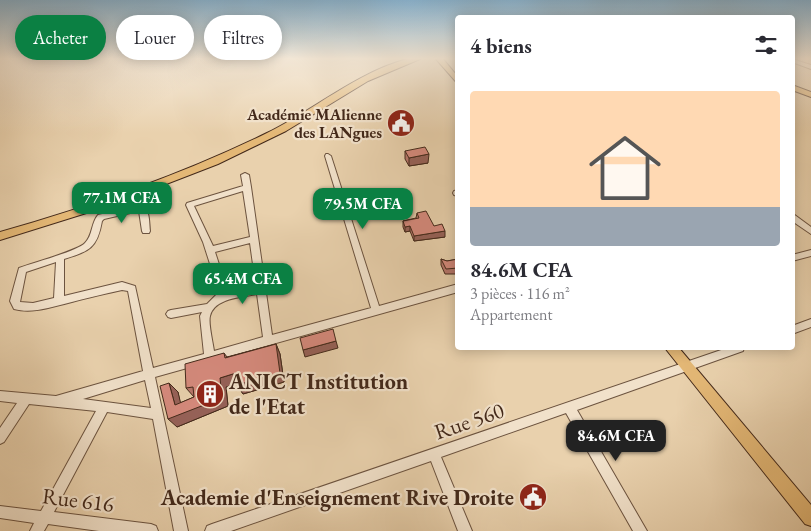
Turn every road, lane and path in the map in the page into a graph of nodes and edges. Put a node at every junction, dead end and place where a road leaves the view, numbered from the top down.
1 (360, 84) edge
2 (795, 89) edge
3 (810, 94) edge
4 (328, 156) dead end
5 (245, 175) dead end
6 (247, 187) junction
7 (795, 218) edge
8 (146, 231) dead end
9 (811, 231) edge
10 (0, 236) edge
11 (254, 239) junction
12 (210, 250) junction
13 (811, 253) edge
14 (60, 257) junction
15 (795, 257) edge
16 (261, 289) junction
17 (455, 289) edge
18 (220, 298) junction
19 (59, 302) junction
20 (210, 307) junction
21 (376, 310) junction
22 (171, 314) dead end
23 (811, 323) edge
24 (795, 329) edge
25 (268, 340) junction
26 (673, 350) edge
27 (733, 350) edge
28 (209, 357) junction
29 (686, 366) junction
30 (148, 376) junction
31 (0, 396) edge
32 (27, 398) junction
33 (57, 401) junction
34 (104, 406) junction
35 (569, 407) junction
36 (156, 414) junction
37 (0, 438) edge
38 (434, 454) junction
39 (0, 512) edge
40 (44, 517) junction
41 (811, 518) edge
42 (146, 530) edge
43 (37, 531) edge
44 (181, 531) edge
45 (212, 531) edge
46 (465, 531) edge
47 (640, 531) edge

1 - 10 highway
2 - 3 main road
4 - 21 street
5 - 6 street
6 - 11 street
6 - 12 street
7 - 9 street
8 - 14 street
11 - 12 street
11 - 16 street
12 - 18 street
13 - 15 street
14 - 19 street
14 - 19 street
16 - 18 street
16 - 25 street
17 - 21 street
18 - 20 street
19 - 30 street
20 - 22 street
20 - 28 street
21 - 25 street
23 - 24 street
25 - 28 street
26 - 29 main road
27 - 29 street, Rue 560
28 - 30 street
29 - 35 street, Rue 560
29 - 41 main road
30 - 33 street
30 - 36 street
31 - 32 street
32 - 33 street
32 - 37 street
33 - 34 street
34 - 36 street
34 - 40 street
35 - 38 street, Rue 560
35 - 47 street
36 - 44 street
38 - 45 street, Rue 560
38 - 46 street
39 - 40 street, Rue 616
40 - 42 street, Rue 616
40 - 43 street

